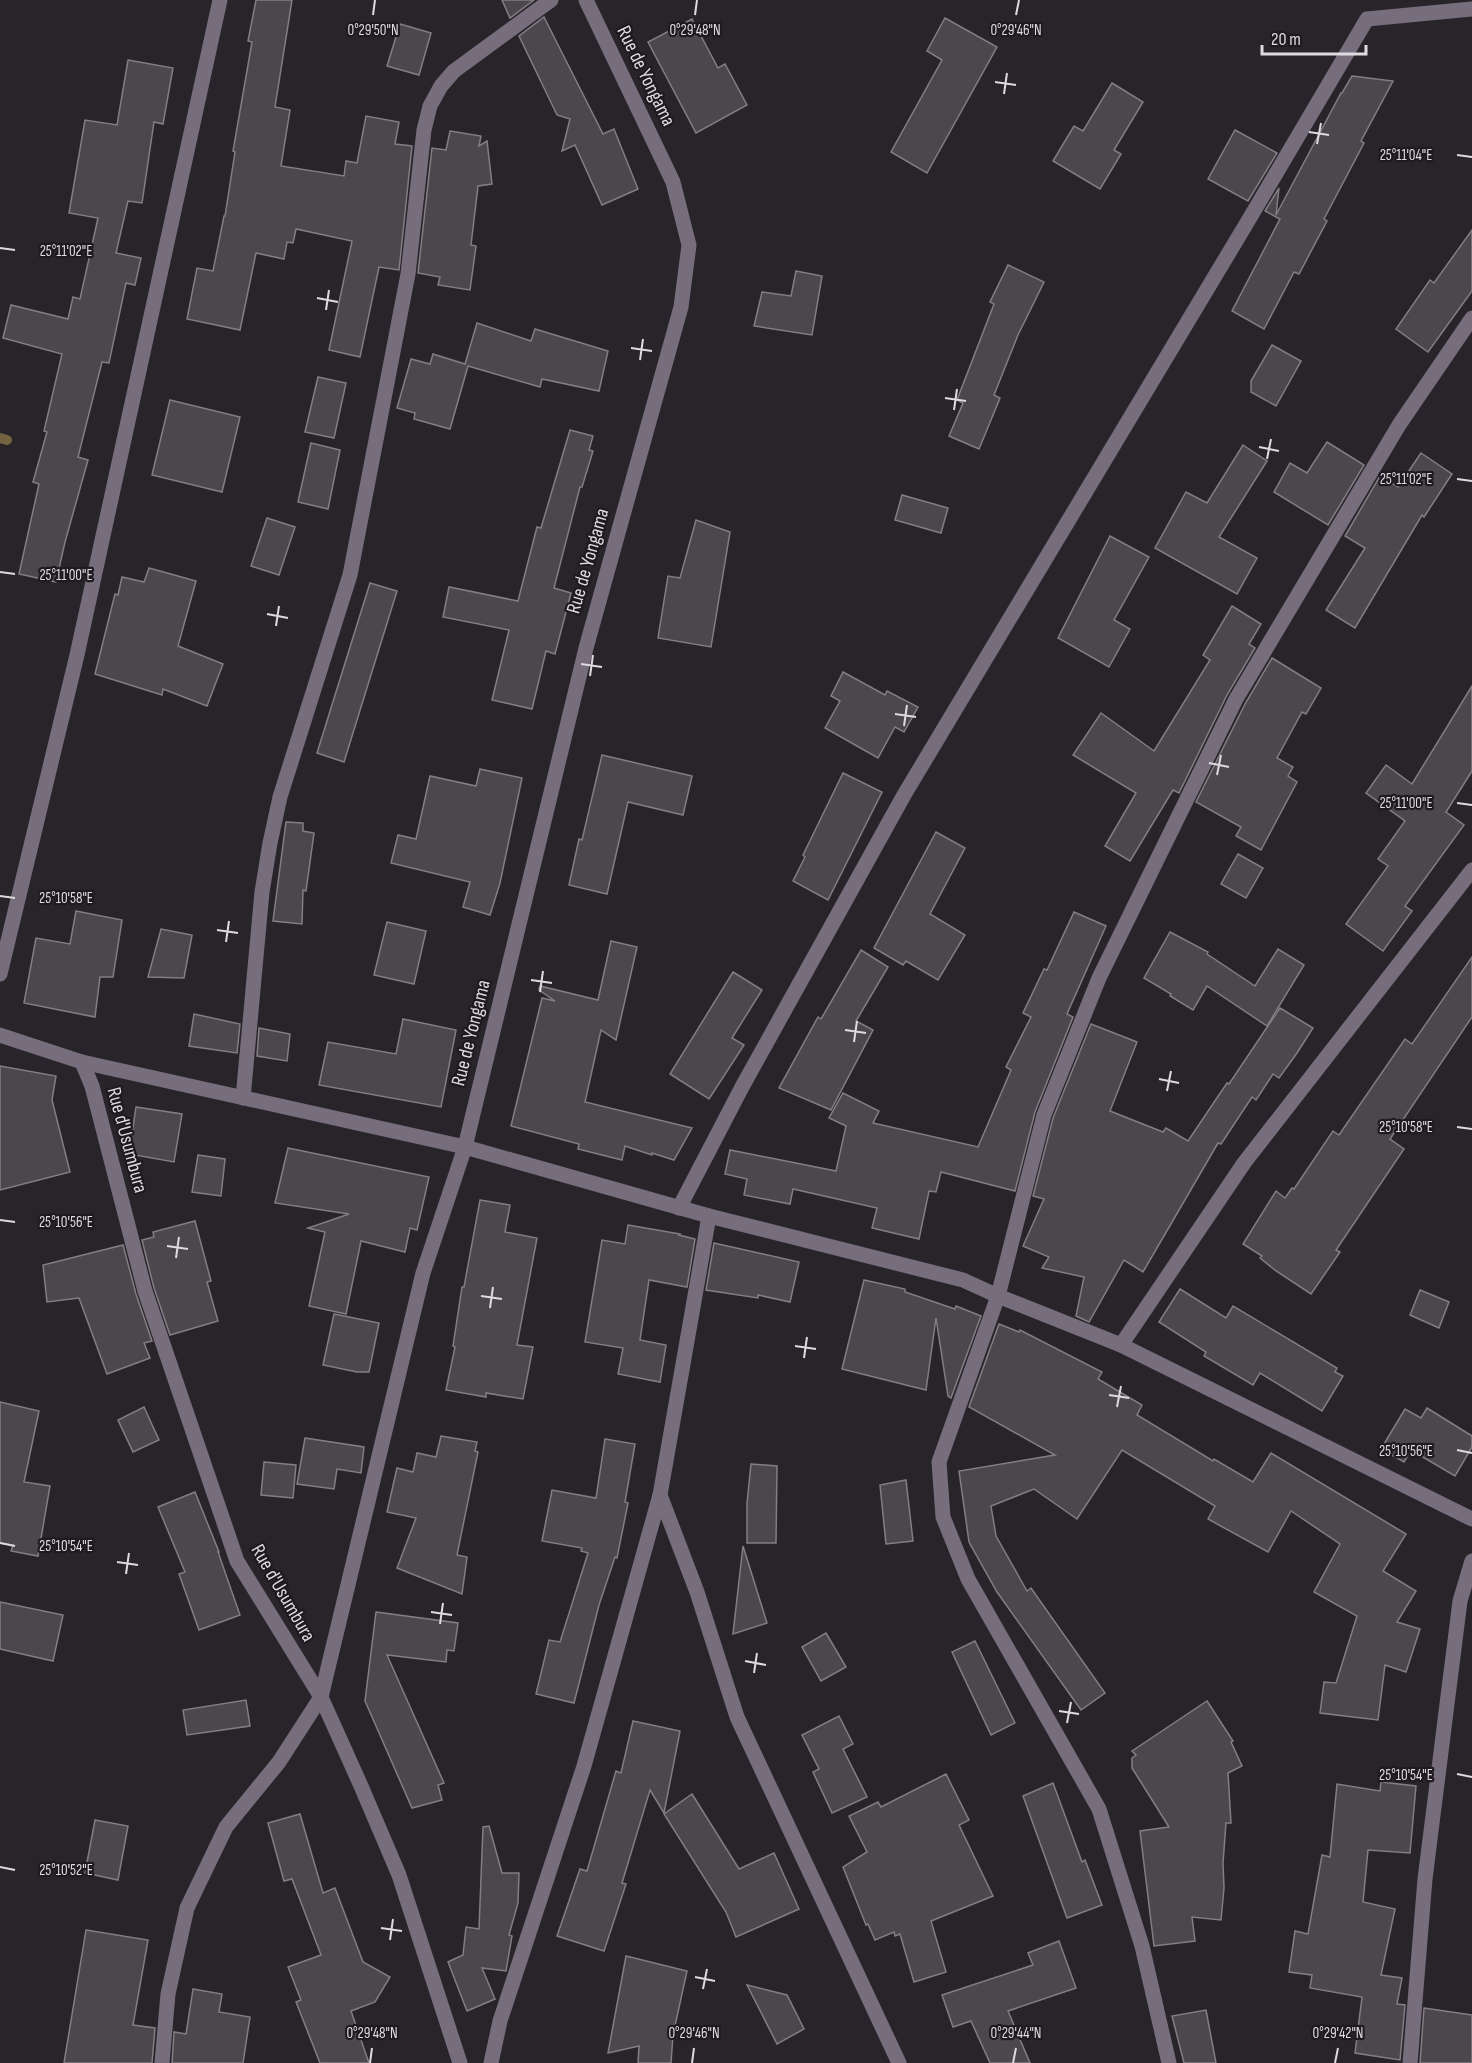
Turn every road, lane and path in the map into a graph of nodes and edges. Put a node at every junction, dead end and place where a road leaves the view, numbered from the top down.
1 (220, 0) edge
2 (551, 0) edge
3 (586, 0) edge
4 (1472, 9) edge
5 (1472, 318) edge
6 (1472, 870) edge
7 (0, 974) edge
8 (0, 1035) edge
9 (82, 1062) junction
10 (243, 1098) junction
11 (465, 1147) junction
12 (679, 1208) junction
13 (709, 1216) junction
14 (998, 1296) junction
15 (1121, 1345) junction
16 (660, 1495) junction
17 (1472, 1519) edge
18 (1472, 1561) edge
19 (321, 1697) junction
20 (162, 2063) edge
21 (460, 2063) edge
22 (491, 2063) edge
23 (898, 2063) edge
24 (1169, 2063) edge
25 (1410, 2063) edge

1 - 7 street
2 - 10 street
3 - 11 street, Rue de Yongama
4 - 12 street
5 - 14 street
6 - 15 street
8 - 9 street
9 - 10 street
9 - 19 street, Rue d'Usumbura
10 - 11 street
11 - 12 street
11 - 19 street, Rue de Yongama
12 - 13 street
13 - 14 street
13 - 16 street
14 - 15 street
14 - 24 street
15 - 17 street
16 - 22 street
16 - 23 street
18 - 25 street
19 - 20 street, Rue de Yongama
19 - 21 street, Rue d'Usumbura

